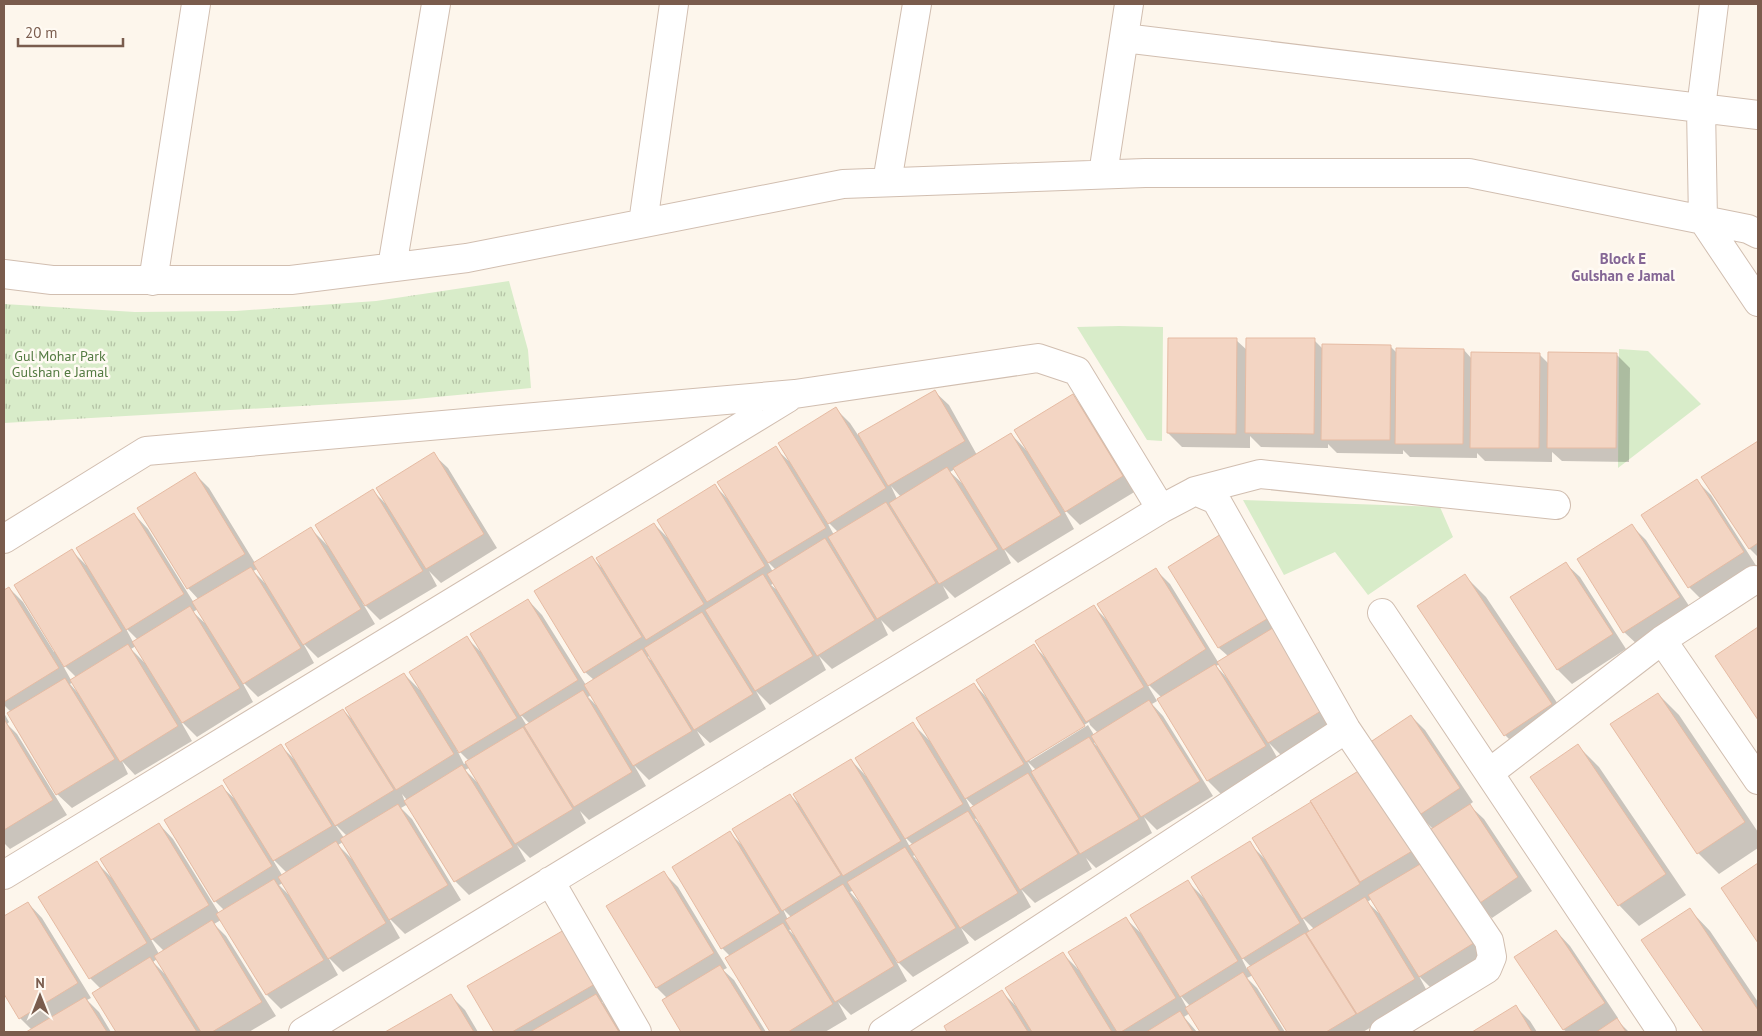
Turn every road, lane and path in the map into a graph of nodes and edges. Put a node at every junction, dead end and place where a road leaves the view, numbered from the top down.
1 (196, 4) edge
2 (436, 4) edge
3 (674, 4) edge
4 (918, 4) edge
5 (1129, 4) edge
6 (1714, 4) edge
7 (1124, 38) junction
8 (1701, 108) junction
9 (1758, 115) edge
10 (1103, 174) junction
11 (887, 182) junction
12 (1703, 220) junction
13 (643, 223) junction
14 (1758, 234) edge
15 (392, 267) junction
16 (4, 274) edge
17 (153, 281) junction
18 (1758, 302) edge
19 (795, 394) junction
20 (1195, 491) junction
21 (1556, 505) dead end
22 (1161, 509) junction
23 (4, 539) edge
24 (1754, 580) dead end
25 (1382, 613) dead end
26 (1662, 640) junction
27 (1346, 729) junction
28 (1489, 773) junction
29 (1758, 780) edge
30 (4, 875) edge
31 (550, 881) junction
32 (310, 1030) edge
33 (636, 1032) edge
34 (883, 1032) edge
35 (1384, 1032) edge
36 (1662, 1032) edge

1 - 17 street
2 - 15 street
3 - 13 street
4 - 11 street
5 - 7 street
6 - 8 street
7 - 8 street
7 - 10 street
8 - 9 street
8 - 12 street
10 - 11 street
10 - 12 street
11 - 13 street
12 - 14 street
12 - 18 street
13 - 15 street
15 - 17 street
16 - 17 street
19 - 22 street
19 - 23 street
19 - 30 street
20 - 21 street
20 - 22 street
20 - 27 street
22 - 31 street
24 - 26 street
25 - 28 street
26 - 28 street
26 - 29 street
27 - 34 street
27 - 35 street
28 - 36 street
31 - 32 street
31 - 33 street

